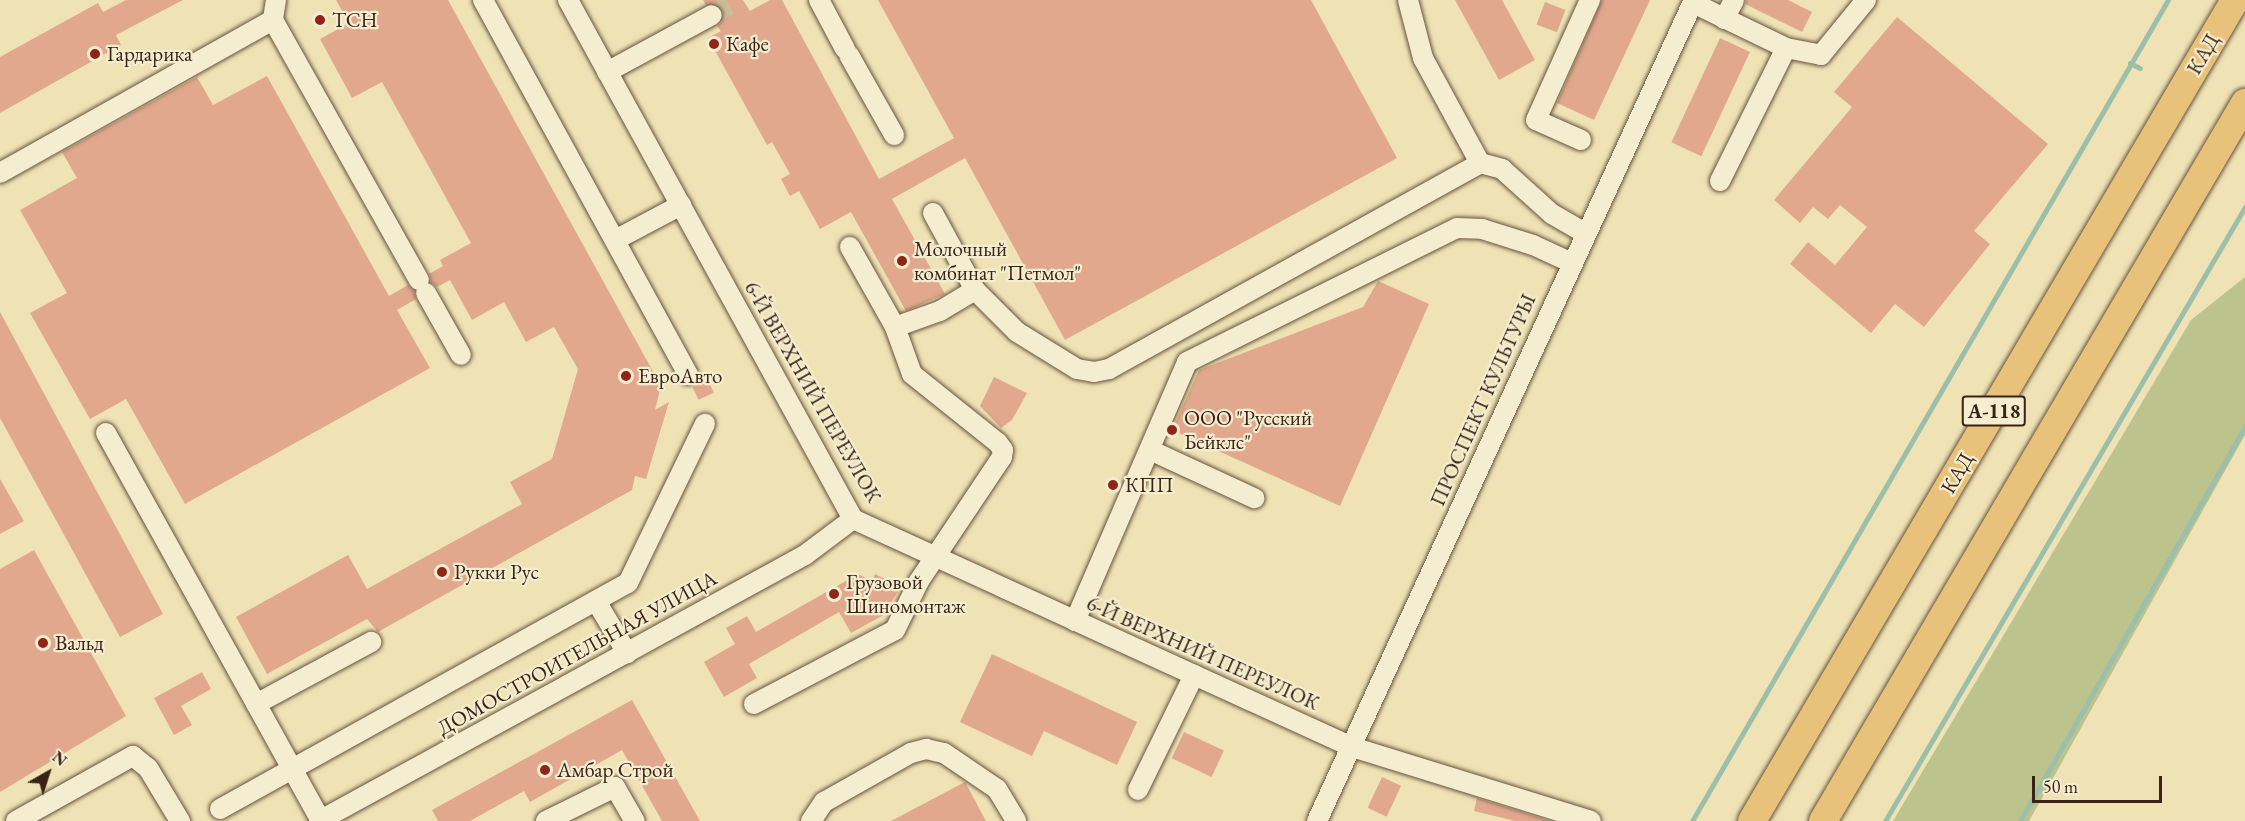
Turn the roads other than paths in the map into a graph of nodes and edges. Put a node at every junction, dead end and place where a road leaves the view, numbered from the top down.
1 (276, 0) edge
2 (483, 0) edge
3 (568, 0) edge
4 (819, 0) edge
5 (1408, 0) edge
6 (1590, 0) edge
7 (1734, 0) edge
8 (1866, 0) edge
9 (2235, 0) edge
10 (1693, 1) edge
11 (712, 15) tunnel mouth
12 (1724, 19) junction
13 (273, 20) junction
14 (1786, 48) junction
15 (607, 72) junction
16 (2245, 103) edge
17 (894, 135) dead end
18 (1581, 140) dead end
19 (1480, 163) junction
20 (0, 173) edge
21 (1720, 182) dead end
22 (681, 205) junction
23 (933, 213) dead end
24 (1585, 233) junction
25 (615, 240) junction
26 (850, 247) dead end
27 (1572, 262) junction
28 (975, 290) junction
29 (895, 327) junction
30 (461, 355) dead end
31 (688, 375) dead end
32 (705, 424) dead end
33 (106, 433) dead end
34 (1150, 450) junction
35 (1254, 498) dead end
36 (854, 519) junction
37 (935, 557) junction
38 (596, 601) junction
39 (1075, 621) junction
40 (371, 642) dead end
41 (627, 653) junction
42 (1194, 675) junction
43 (256, 704) junction
44 (754, 704) dead end
45 (1352, 747) junction
46 (292, 769) junction
47 (1138, 790) dead end
48 (220, 809) dead end
49 (16, 821) edge
50 (180, 821) edge
51 (320, 821) edge
52 (546, 821) edge
53 (634, 821) edge
54 (811, 821) edge
55 (1016, 821) edge
56 (1317, 821) edge
57 (1591, 821) edge
58 (1752, 821) edge
59 (1823, 821) edge

1 - 13 street
2 - 25 street
3 - 15 street, 6-Й ВЕРХНИЙ ПЕРЕУЛОК
4 - 17 street
5 - 19 street
6 - 18 street
7 - 12 street
8 - 14 street
9 - 58 highway, КАД / А-118
10 - 12 street
10 - 24 street, ПРОСПЕКТ КУЛЬТУРЫ
11 - 15 street
12 - 14 street
13 - 20 street
13 - 30 street
14 - 21 street
15 - 22 street, 6-Й ВЕРХНИЙ ПЕРЕУЛОК
16 - 59 highway, А-118
19 - 24 street
19 - 28 street
22 - 25 street
22 - 36 street, 6-Й ВЕРХНИЙ ПЕРЕУЛОК
23 - 28 street
24 - 27 street, ПРОСПЕКТ КУЛЬТУРЫ
25 - 31 street
26 - 29 street
27 - 34 street
27 - 45 street, ПРОСПЕКТ КУЛЬТУРЫ
28 - 29 street
29 - 37 street
32 - 38 street
33 - 43 street
34 - 35 street
34 - 39 street
36 - 37 street, 6-Й ВЕРХНИЙ ПЕРЕУЛОК
36 - 41 street, ДОМОСТРОИТЕЛЬНАЯ УЛИЦА
37 - 39 street, 6-Й ВЕРХНИЙ ПЕРЕУЛОК
37 - 44 street
38 - 41 street
38 - 46 street
39 - 42 street, 6-Й ВЕРХНИЙ ПЕРЕУЛОК
40 - 43 street
41 - 51 street, ДОМОСТРОИТЕЛЬНАЯ УЛИЦА
42 - 45 street, 6-Й ВЕРХНИЙ ПЕРЕУЛОК
42 - 47 street
43 - 46 street
45 - 56 street, ПРОСПЕКТ КУЛЬТУРЫ
45 - 57 street, 6-Й ВЕРХНИЙ ПЕРЕУЛОК
46 - 48 street
46 - 51 street
49 - 50 street
52 - 53 street
54 - 55 street

